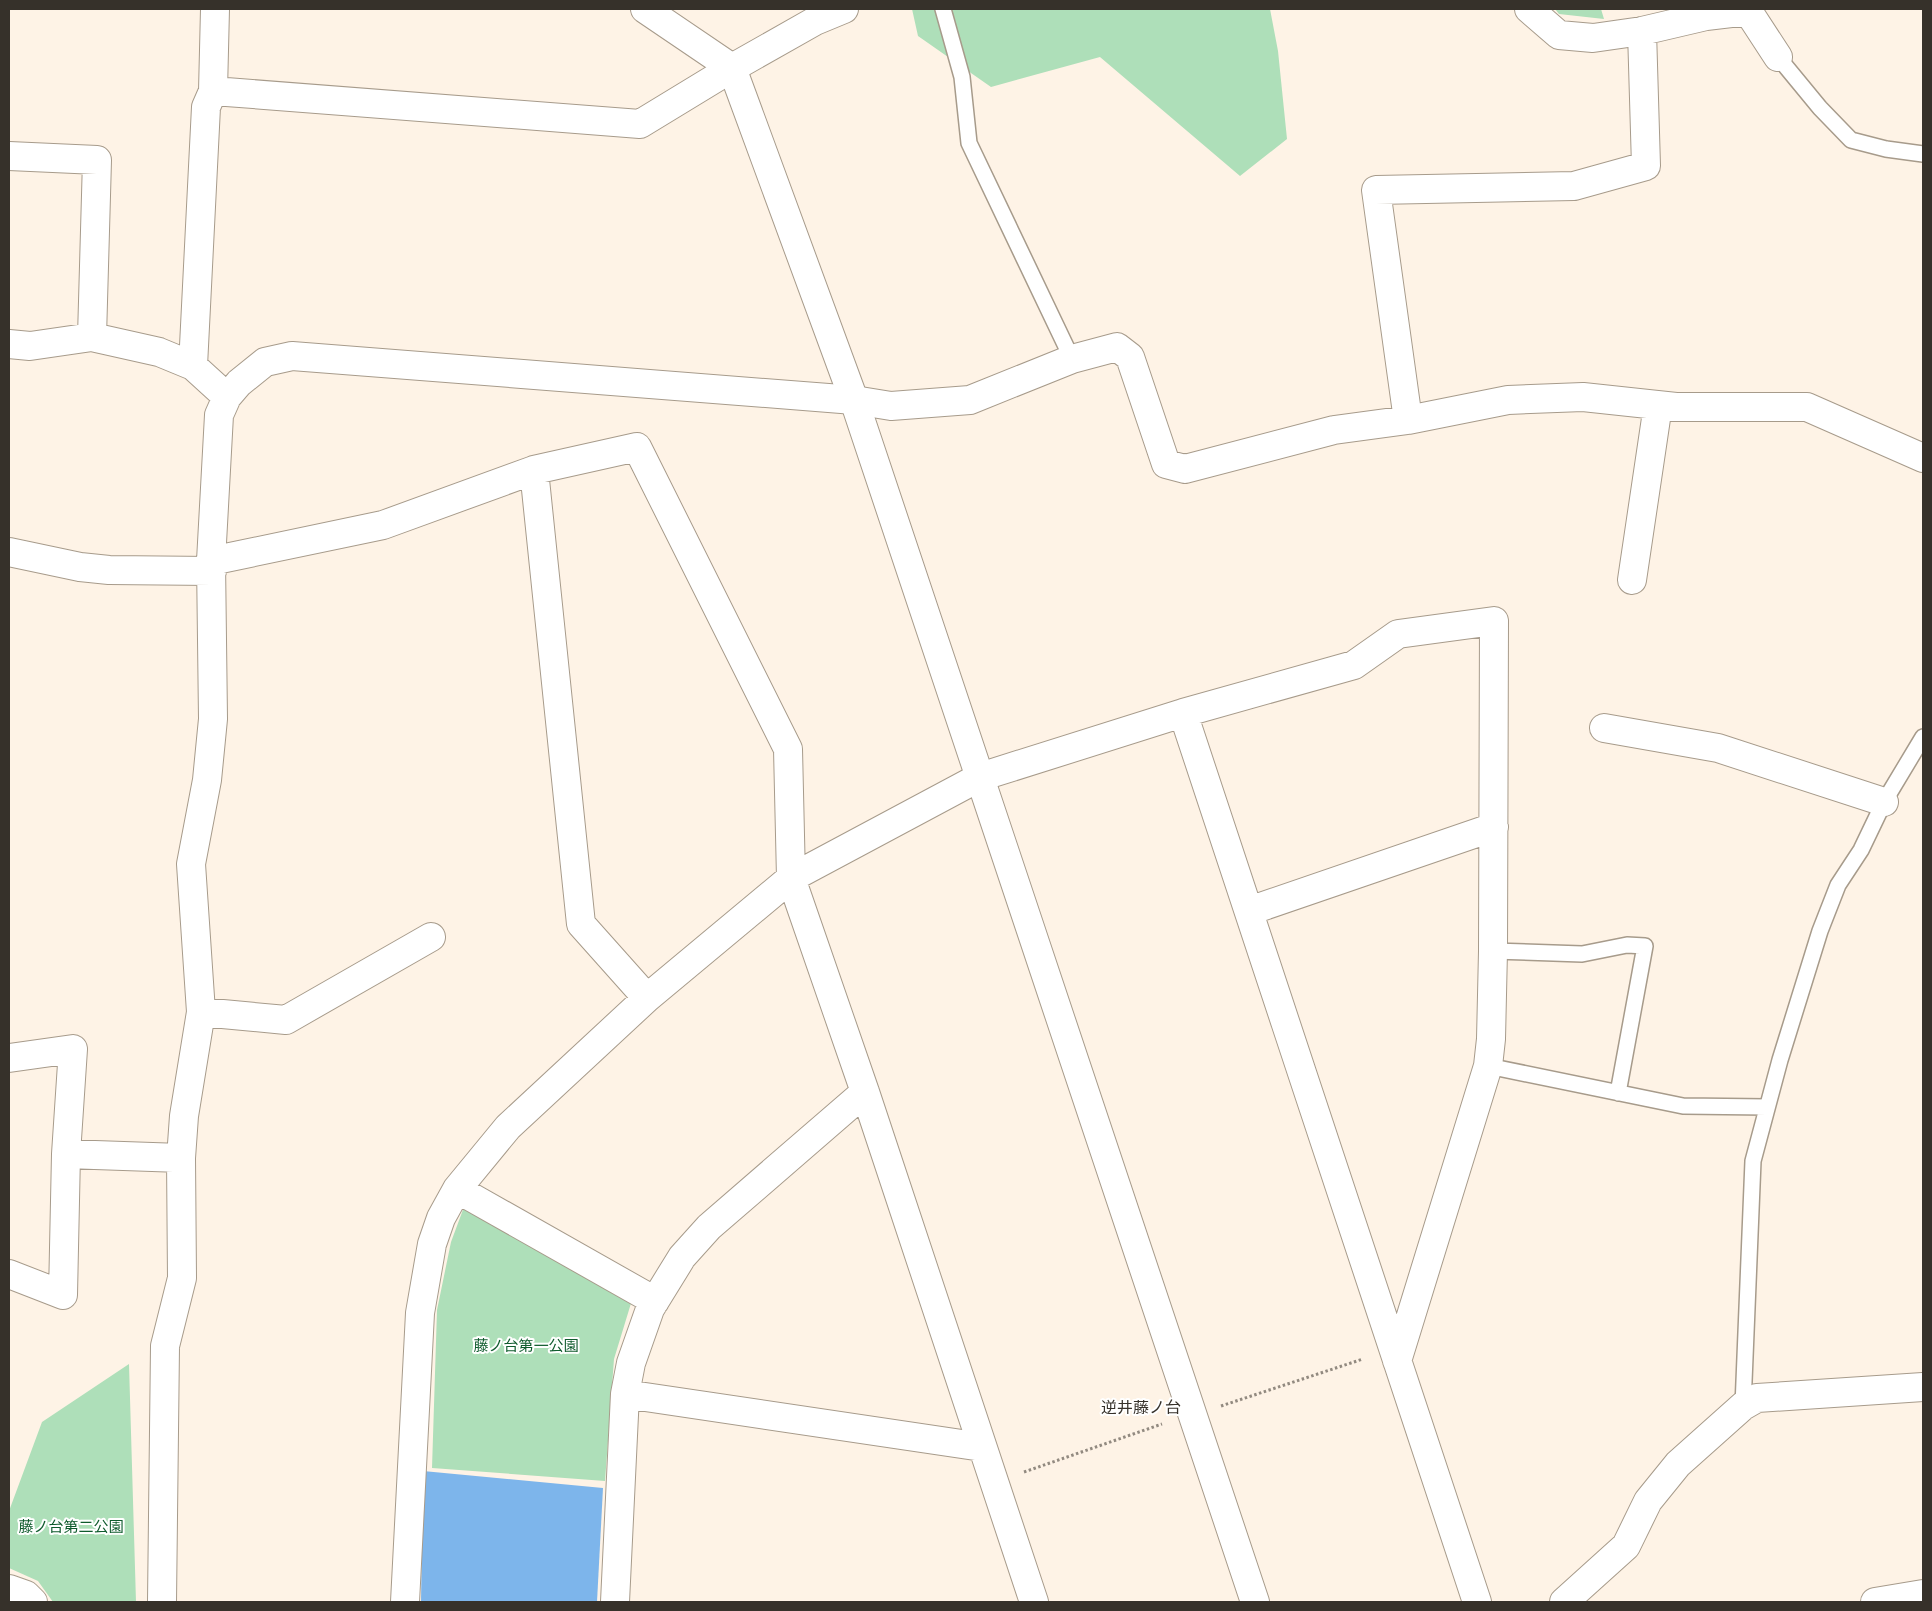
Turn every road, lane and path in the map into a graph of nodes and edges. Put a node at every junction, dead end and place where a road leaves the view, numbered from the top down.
1 (215, 9) edge
2 (645, 9) edge
3 (844, 9) edge
4 (943, 9) edge
5 (1529, 9) edge
6 (1748, 10) edge
7 (1642, 31) junction
8 (1778, 57) joint
9 (732, 68) junction
10 (213, 91) junction
11 (1923, 154) edge
12 (9, 156) edge
13 (92, 337) junction
14 (9, 344) edge
15 (1072, 359) junction
16 (193, 366) junction
17 (228, 397) junction
18 (854, 400) junction
19 (1658, 405) junction
20 (1408, 420) junction
21 (1923, 458) edge
22 (534, 470) junction
23 (9, 552) edge
24 (212, 566) junction
25 (1632, 580) dead end
26 (1183, 713) junction
27 (1604, 728) dead end
28 (1923, 737) edge
29 (980, 777) junction
30 (1884, 802) junction
31 (1494, 827) junction
32 (791, 878) junction
33 (1249, 911) junction
34 (431, 937) dead end
35 (1493, 951) junction
36 (647, 998) junction
37 (201, 1012) junction
38 (9, 1058) edge
39 (1488, 1066) junction
40 (865, 1092) junction
41 (1618, 1093) junction
42 (1767, 1107) junction
43 (66, 1154) junction
44 (181, 1158) junction
45 (457, 1189) junction
46 (9, 1274) edge
47 (655, 1301) junction
48 (1395, 1355) junction
49 (1923, 1387) edge
50 (625, 1394) junction
51 (1743, 1406) junction
52 (1214, 1408) dead end
53 (1170, 1421) dead end
54 (982, 1447) junction
55 (994, 1482) junction
56 (9, 1589) edge
57 (1923, 1594) edge
58 (33, 1602) edge
59 (162, 1602) edge
60 (405, 1602) edge
61 (615, 1602) edge
62 (1034, 1602) edge
63 (1255, 1602) edge
64 (1477, 1602) edge
65 (1564, 1602) edge
66 (1876, 1602) edge

1 - 10 street
2 - 9 street
3 - 9 street
4 - 15 lane
5 - 7 street
6 - 7 street
6 - 8 street
7 - 20 street
8 - 11 lane
9 - 10 street
9 - 18 street
10 - 16 street
12 - 13 street
13 - 14 street
13 - 16 street
15 - 18 street
15 - 20 street
16 - 17 street
17 - 18 street
17 - 24 street
18 - 29 street
19 - 20 street
19 - 21 street
19 - 25 street
22 - 24 street
22 - 32 street
22 - 36 street
23 - 24 street
24 - 37 street
26 - 29 street
26 - 31 street
26 - 33 street
27 - 30 street
28 - 30 lane
29 - 32 street
29 - 63 street
30 - 42 lane
31 - 33 street
31 - 35 street
32 - 36 street
32 - 40 street
33 - 48 street
34 - 37 street
35 - 39 street
35 - 41 lane
36 - 45 street
37 - 44 street
38 - 43 street
39 - 41 lane
39 - 48 street
40 - 47 street
40 - 54 street
41 - 42 lane
42 - 51 lane
43 - 44 street
43 - 46 street
44 - 59 street
45 - 47 street
45 - 60 street
47 - 50 street
48 - 52 path
48 - 64 street
49 - 51 street
50 - 54 street
50 - 61 street
51 - 65 street
53 - 55 path
54 - 55 street
55 - 62 street
56 - 58 street
57 - 66 street

